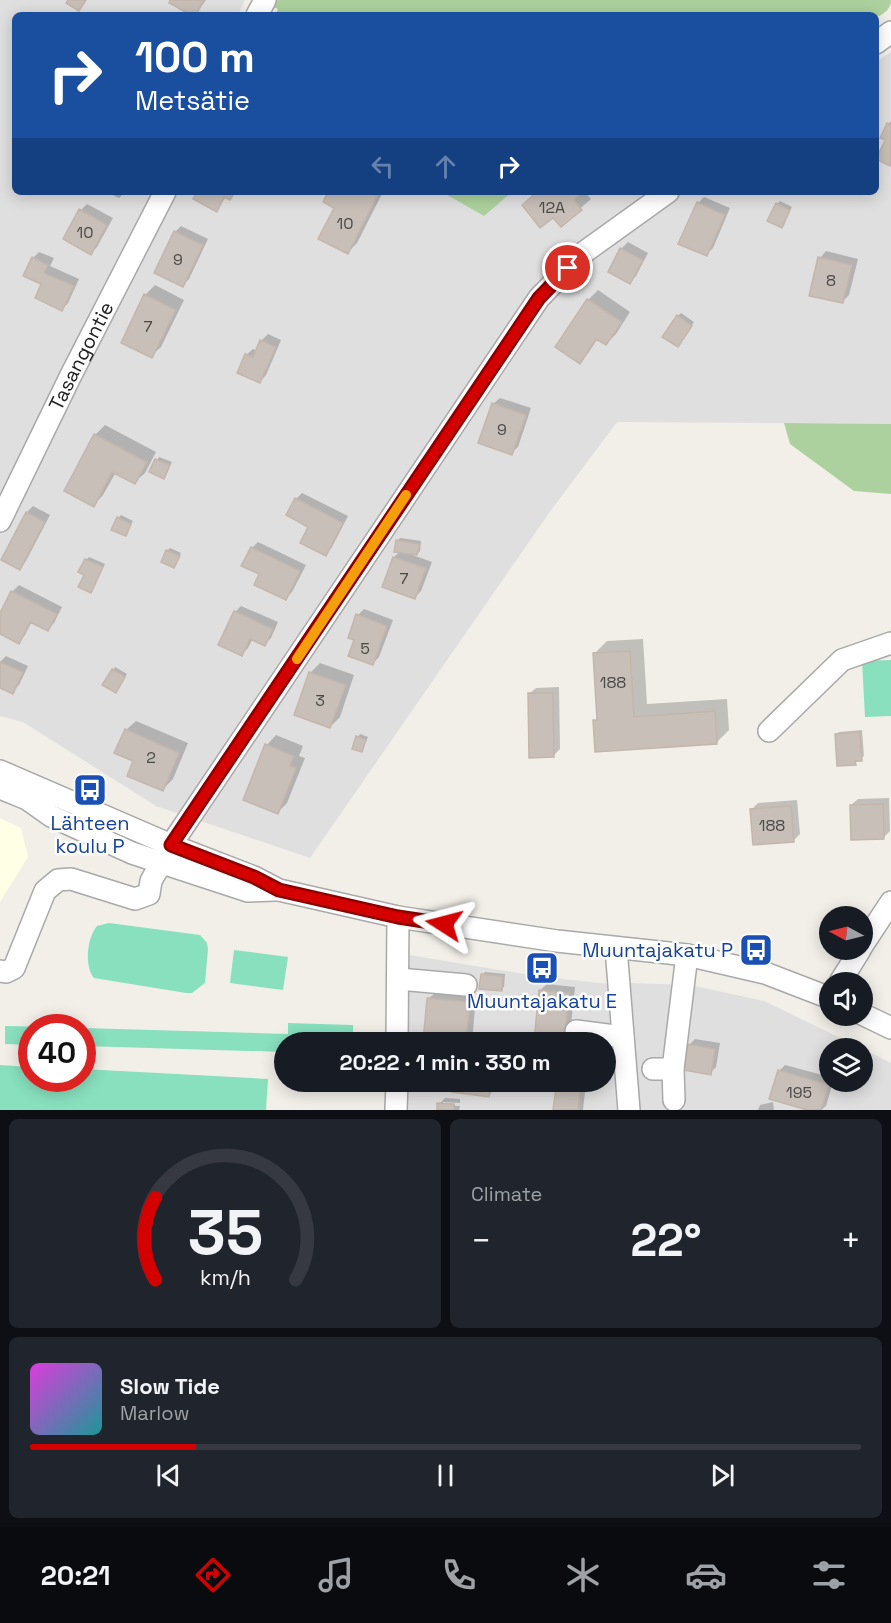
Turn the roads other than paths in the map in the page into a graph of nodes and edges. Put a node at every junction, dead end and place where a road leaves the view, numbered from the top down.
1 (163, 195) edge
2 (664, 195) edge
3 (0, 521) edge
4 (891, 643) edge
5 (768, 731) dead end
6 (0, 771) edge
7 (0, 788) edge
8 (166, 854) junction
9 (891, 902) edge
10 (398, 917) junction
11 (873, 930) edge
12 (616, 948) junction
13 (687, 955) junction
14 (0, 971) edge
15 (399, 979) junction
16 (466, 985) dead end
17 (819, 994) edge
18 (873, 1019) edge
19 (891, 1028) edge
20 (576, 1031) dead end
21 (398, 1032) edge
22 (623, 1037) junction
23 (397, 1092) edge
24 (674, 1100) dead end
25 (396, 1110) edge
26 (629, 1110) edge

1 - 3 street, Tasangontie
2 - 8 street
4 - 5 street
6 - 8 street
7 - 8 street
8 - 10 street
8 - 14 street
9 - 11 street
10 - 12 street
10 - 15 street
12 - 13 street
12 - 22 street
13 - 17 street
13 - 24 street
15 - 16 street
15 - 21 street
18 - 19 street
20 - 22 street
22 - 26 street
23 - 25 street

